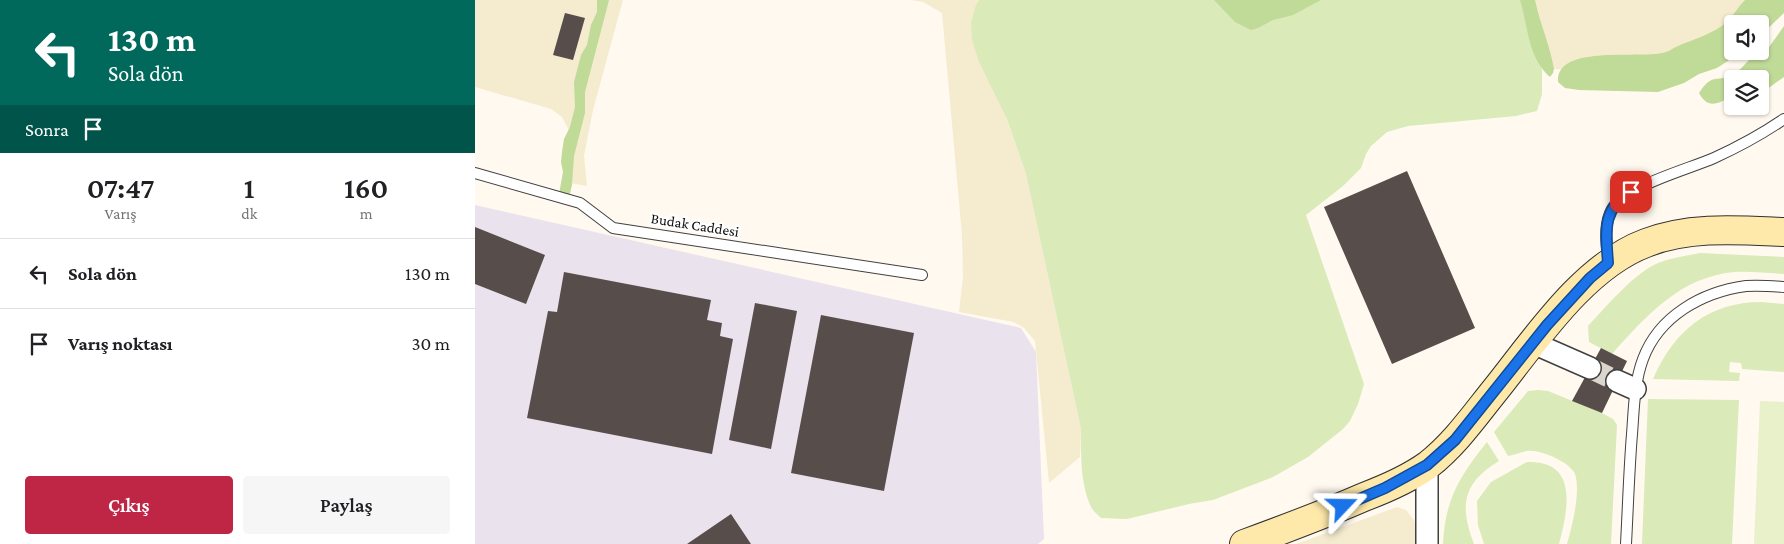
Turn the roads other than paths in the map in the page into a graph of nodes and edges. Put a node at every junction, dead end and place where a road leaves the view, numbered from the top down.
1 (1784, 119) edge
2 (475, 173) edge
3 (1784, 232) edge
4 (1608, 263) junction
5 (922, 274) dead end
6 (1784, 287) edge
7 (1533, 343) junction
8 (1590, 368) tunnel mouth
9 (1427, 465) junction
10 (1245, 544) edge
11 (1427, 544) edge
12 (1626, 544) edge

1 - 4 lane
2 - 5 lane, Budak Caddesi
3 - 4 street
4 - 7 street
6 - 12 lane
7 - 8 street
7 - 9 street
9 - 10 street
9 - 11 street

